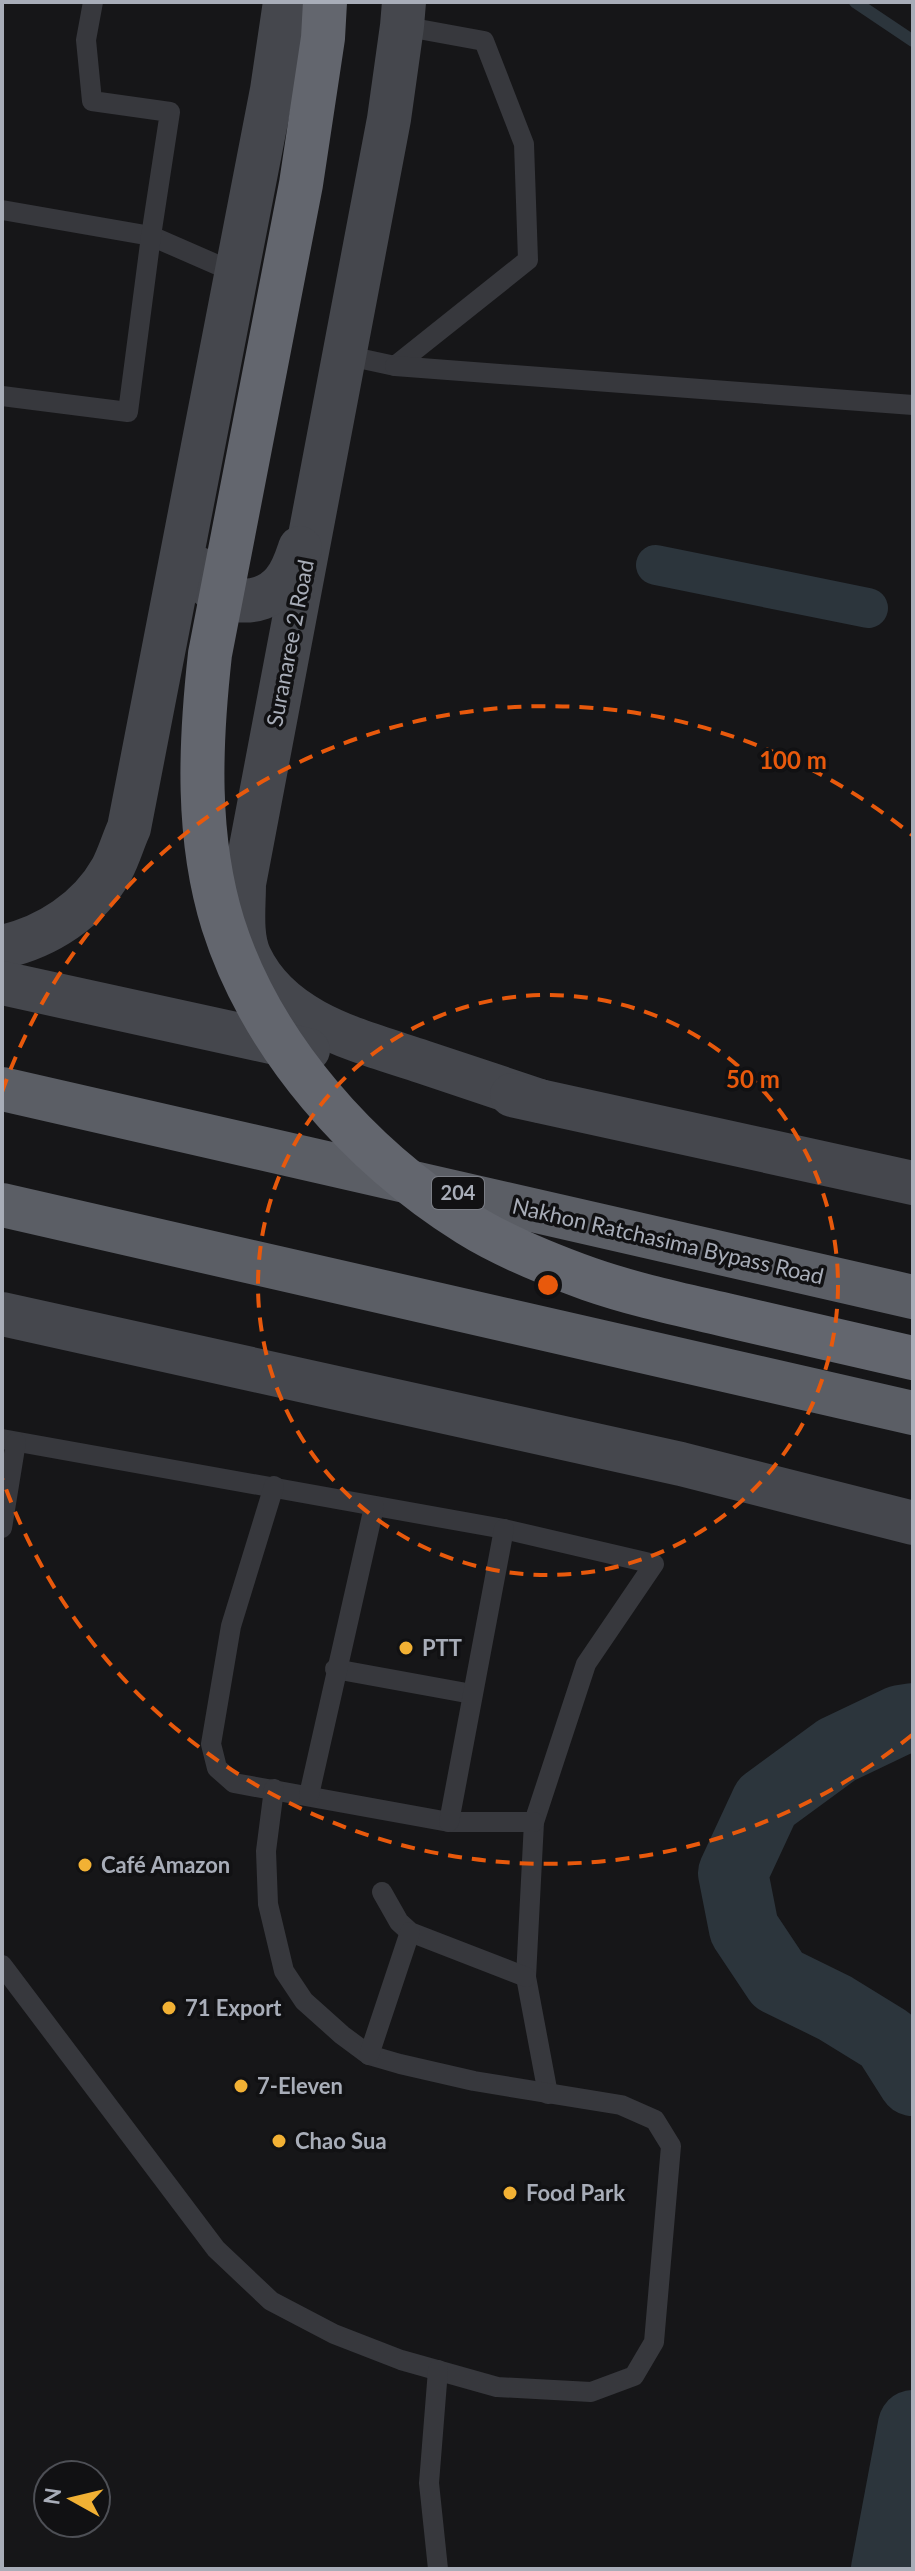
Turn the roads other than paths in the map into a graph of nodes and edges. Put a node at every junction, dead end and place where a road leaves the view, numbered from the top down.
1 (93, 2) edge
2 (285, 2) edge
3 (325, 2) edge
4 (403, 14) edge
5 (2, 210) edge
6 (151, 236) junction
7 (236, 273) junction
8 (344, 355) junction
9 (395, 366) junction
10 (2, 396) edge
11 (913, 405) edge
12 (198, 474) junction
13 (318, 496) junction
14 (2, 947) edge
15 (2, 983) edge
16 (2, 1089) edge
17 (540, 1101) junction
18 (913, 1183) edge
19 (2, 1205) edge
20 (913, 1297) edge
21 (2, 1314) edge
22 (913, 1358) edge
23 (913, 1413) edge
24 (9, 1441) edge
25 (274, 1486) junction
26 (374, 1507) junction
27 (913, 1523) edge
28 (2, 1528) edge
29 (504, 1529) junction
30 (335, 1669) junction
31 (472, 1694) junction
32 (274, 1789) junction
33 (309, 1795) junction
34 (449, 1822) junction
35 (534, 1822) junction
36 (382, 1892) dead end
37 (410, 1932) junction
38 (5, 1977) edge
39 (526, 1977) junction
40 (369, 2055) junction
41 (548, 2094) junction
42 (438, 2370) junction
43 (438, 2569) edge

1 - 6 lane
2 - 7 main road
3 - 22 highway
4 - 8 main road, Suranaree 2 Road
4 - 9 lane
5 - 6 lane
6 - 7 lane
6 - 10 lane
7 - 12 main road
8 - 9 lane
8 - 13 main road, Suranaree 2 Road
9 - 11 lane
12 - 13 main road
12 - 14 main road
13 - 17 main road, Suranaree 2 Road
15 - 17 main road
16 - 20 highway, Nakhon Ratchasima Bypass Road / 204
17 - 18 main road
19 - 23 highway
21 - 27 main road
24 - 25 lane
24 - 28 lane
25 - 26 lane
25 - 32 lane
26 - 29 lane
26 - 30 lane
29 - 31 lane
29 - 35 lane
30 - 31 lane
30 - 33 lane
31 - 34 lane
32 - 33 lane
32 - 40 lane
33 - 34 lane
34 - 35 lane
35 - 39 lane
36 - 37 lane
37 - 39 lane
37 - 40 lane
38 - 42 lane
39 - 41 lane
40 - 41 lane
41 - 42 lane
42 - 43 lane

